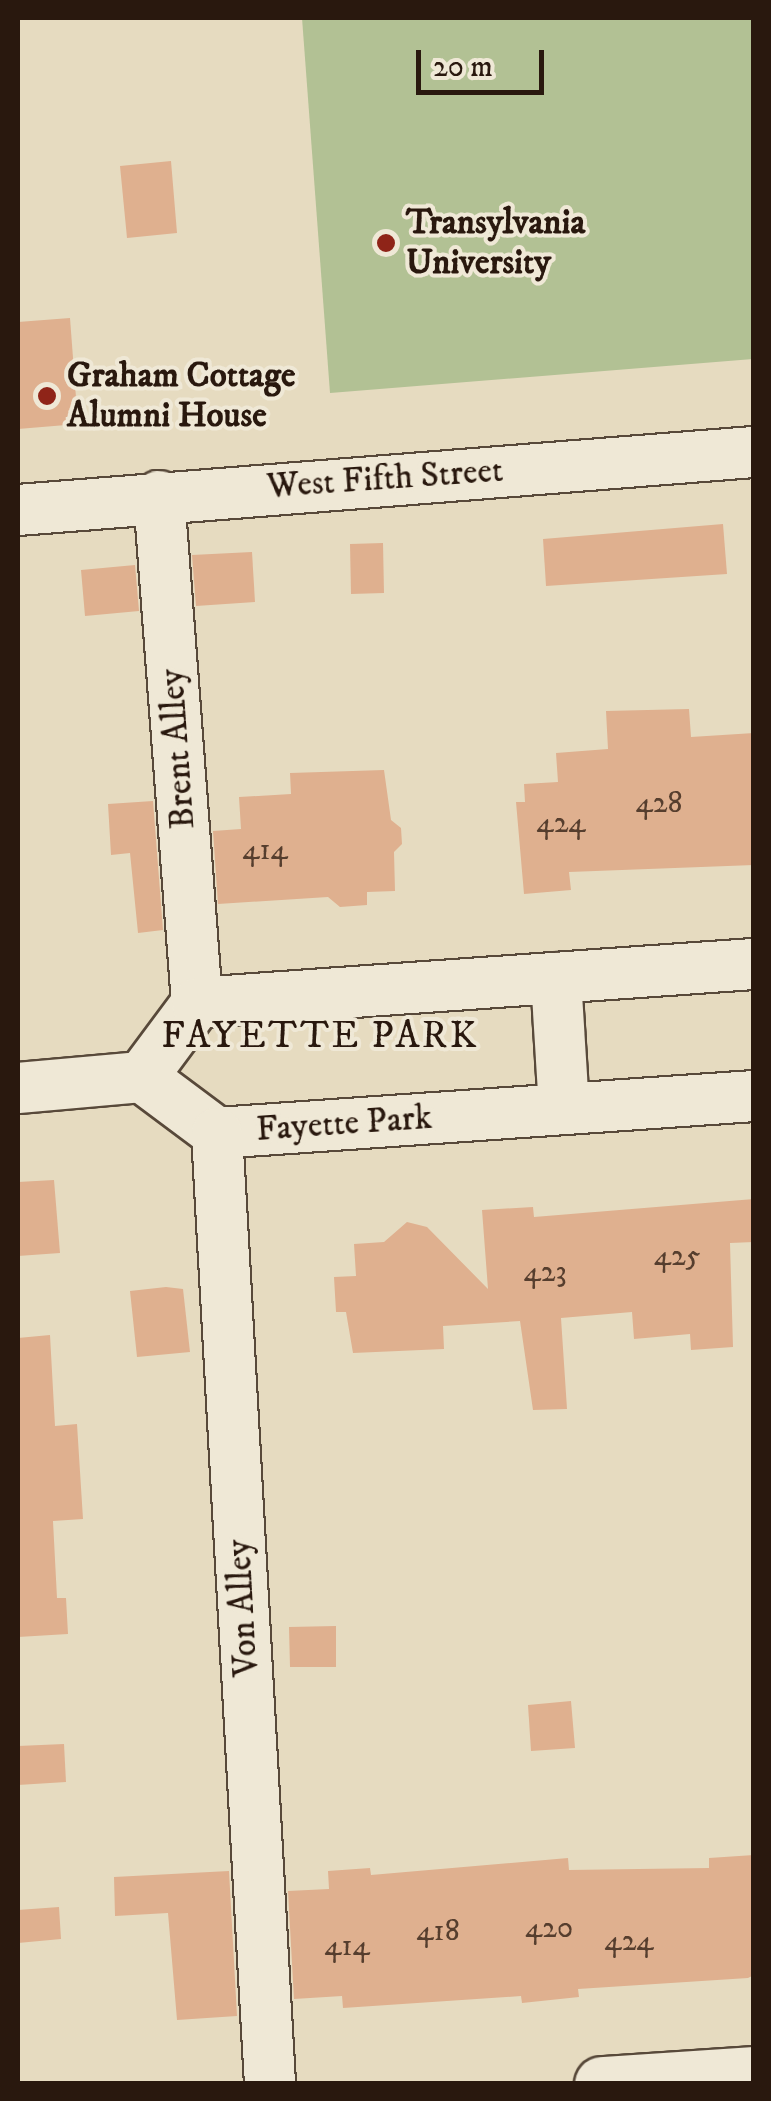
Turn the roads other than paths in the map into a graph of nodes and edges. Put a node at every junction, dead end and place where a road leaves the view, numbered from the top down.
1 (754, 452) edge
2 (159, 496) junction
3 (18, 510) edge
4 (754, 964) edge
5 (556, 978) junction
6 (197, 1003) junction
7 (142, 1077) junction
8 (18, 1088) edge
9 (754, 1096) edge
10 (564, 1109) junction
11 (217, 1133) junction
12 (754, 2074) edge
13 (270, 2084) edge
14 (602, 2084) edge

1 - 2 street, West Fifth Street
2 - 3 street, West Fifth Street
2 - 6 street, Brent Alley
4 - 5 street
5 - 6 street
5 - 10 street
6 - 7 street
7 - 8 street
7 - 11 street, Fayette Park
9 - 10 street, Fayette Park
10 - 11 street, Fayette Park
11 - 13 street, Von Alley
12 - 14 street

